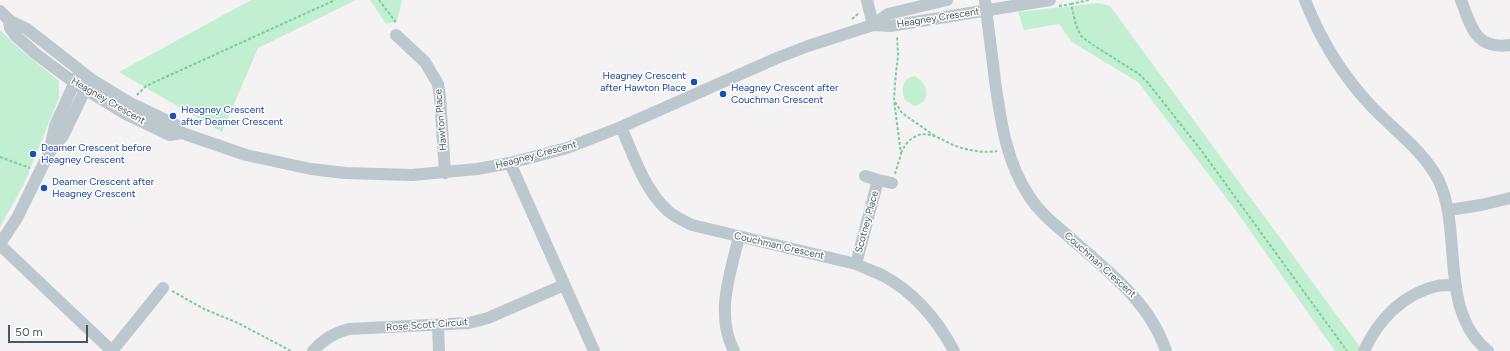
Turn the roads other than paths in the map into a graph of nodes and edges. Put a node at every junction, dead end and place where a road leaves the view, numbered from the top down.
1 (867, 0) edge
2 (947, 0) edge
3 (1305, 0) edge
4 (1461, 0) edge
5 (1053, 3) edge
6 (985, 5) edge
7 (0, 11) edge
8 (9, 20) junction
9 (873, 25) junction
10 (396, 35) road end
11 (1510, 45) edge
12 (80, 72) junction
13 (91, 79) junction
14 (75, 83) junction
15 (85, 90) junction
16 (622, 127) junction
17 (182, 133) junction
18 (48, 153) junction
19 (510, 163) junction
20 (445, 173) junction
21 (866, 176) dead end
22 (878, 180) junction
23 (892, 183) road end
24 (1510, 198) edge
25 (1449, 210) junction
26 (739, 237) junction
27 (0, 244) edge
28 (856, 264) junction
29 (564, 284) junction
30 (1456, 285) junction
31 (164, 288) road end
32 (438, 326) junction
33 (112, 351) edge
34 (314, 351) edge
35 (439, 351) edge
36 (594, 351) edge
37 (734, 351) edge
38 (954, 351) edge
39 (1166, 351) edge
40 (1364, 351) edge
41 (1488, 351) edge

1 - 9 street
2 - 9 street, Heagney Crescent
3 - 25 street
4 - 11 street
5 - 6 street, Heagney Crescent
6 - 9 street, Heagney Crescent
6 - 39 street, Couchman Crescent
7 - 8 street, Heagney Crescent
8 - 12 street, Heagney Crescent
8 - 14 street, Heagney Crescent
9 - 16 street, Heagney Crescent
10 - 20 street, Hawton Place
12 - 13 street, Heagney Crescent
12 - 14 street
13 - 15 street
13 - 17 street, Heagney Crescent
14 - 15 street, Heagney Crescent
14 - 18 street
15 - 17 street, Heagney Crescent
15 - 18 street
16 - 19 street, Heagney Crescent
16 - 26 street, Couchman Crescent
17 - 20 street, Heagney Crescent
18 - 27 street
19 - 20 street, Heagney Crescent
19 - 29 street
21 - 22 street, Scotney Place
22 - 23 street, Scotney Place
22 - 28 street, Scotney Place
24 - 25 street
25 - 30 street
26 - 28 street, Couchman Crescent
26 - 37 street
27 - 33 street
28 - 38 street, Couchman Crescent
29 - 32 street, Rose Scott Circuit
29 - 36 street
30 - 40 street
30 - 41 street
31 - 33 street
32 - 34 street, Rose Scott Circuit
32 - 35 street

